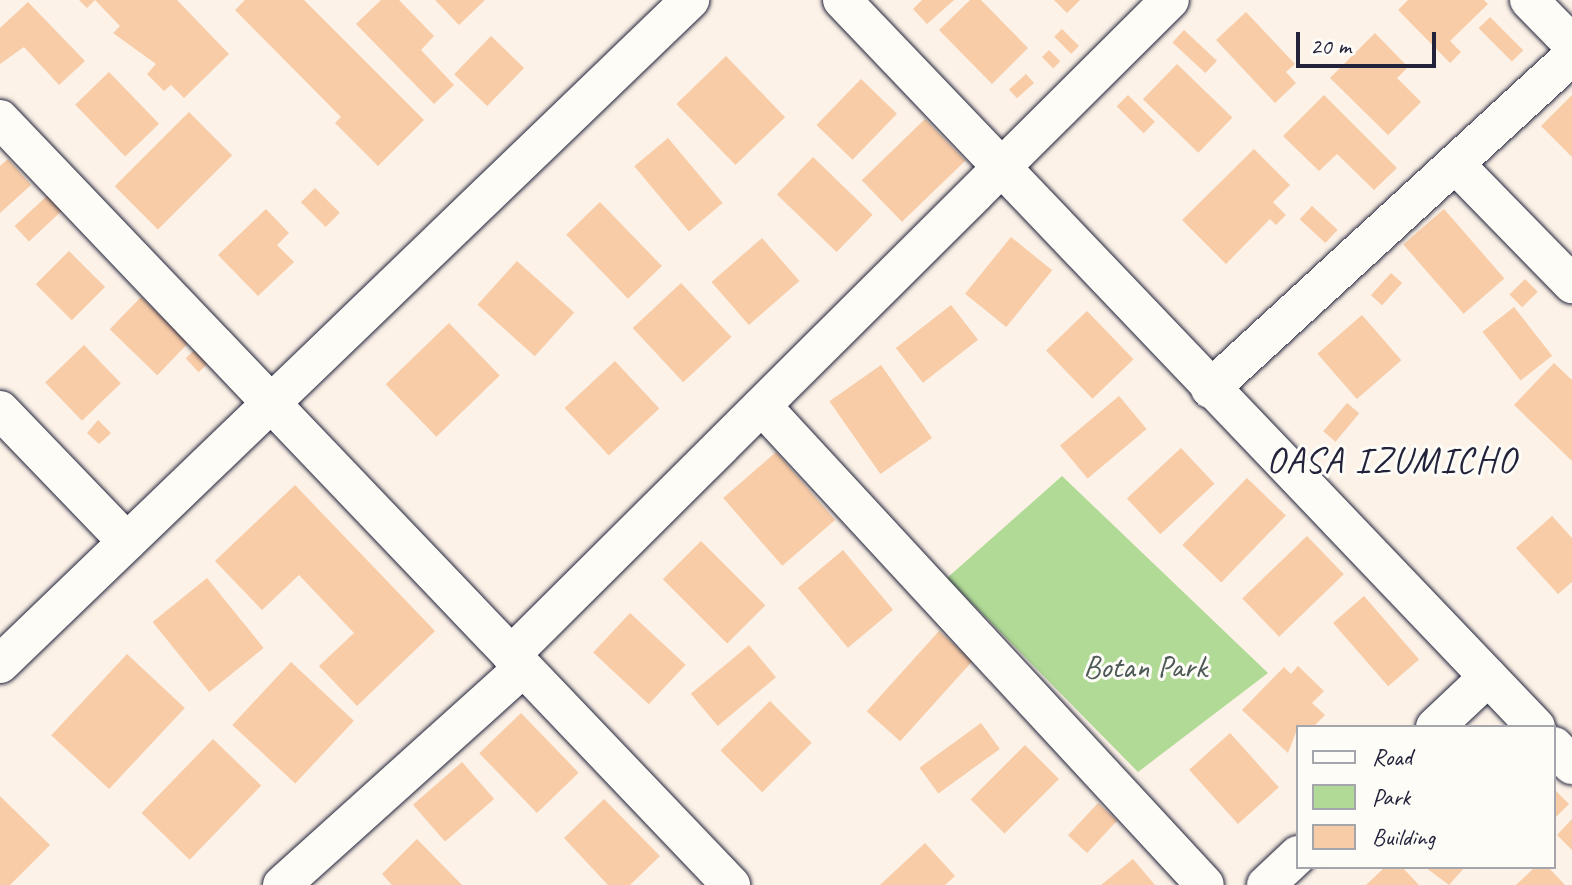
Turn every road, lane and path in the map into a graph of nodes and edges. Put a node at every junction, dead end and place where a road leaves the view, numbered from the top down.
1 (690, 0) edge
2 (842, 0) edge
3 (1170, 0) edge
4 (1529, 0) edge
5 (1572, 44) edge
6 (1572, 56) edge
7 (0, 119) edge
8 (1455, 164) junction
9 (1000, 169) junction
10 (1572, 284) edge
11 (1210, 389) junction
12 (271, 403) junction
13 (762, 406) junction
14 (0, 410) edge
15 (127, 542) junction
16 (517, 661) junction
17 (0, 664) edge
18 (1488, 677) junction
19 (1437, 725) edge
20 (1534, 725) edge
21 (1556, 748) edge
22 (1572, 765) edge
23 (1296, 857) edge
24 (282, 885) edge
25 (731, 885) edge
26 (1205, 885) edge
27 (1266, 885) edge

1 - 12 street
2 - 9 street
3 - 9 street
4 - 5 street
6 - 8 street
7 - 12 street
8 - 10 street
8 - 11 street
9 - 11 street
9 - 13 street
11 - 18 street
12 - 15 street
12 - 16 street
13 - 16 street
13 - 26 street
14 - 15 street
15 - 17 street
16 - 24 street
16 - 25 street
18 - 19 street
18 - 20 street
21 - 22 street
23 - 27 street

